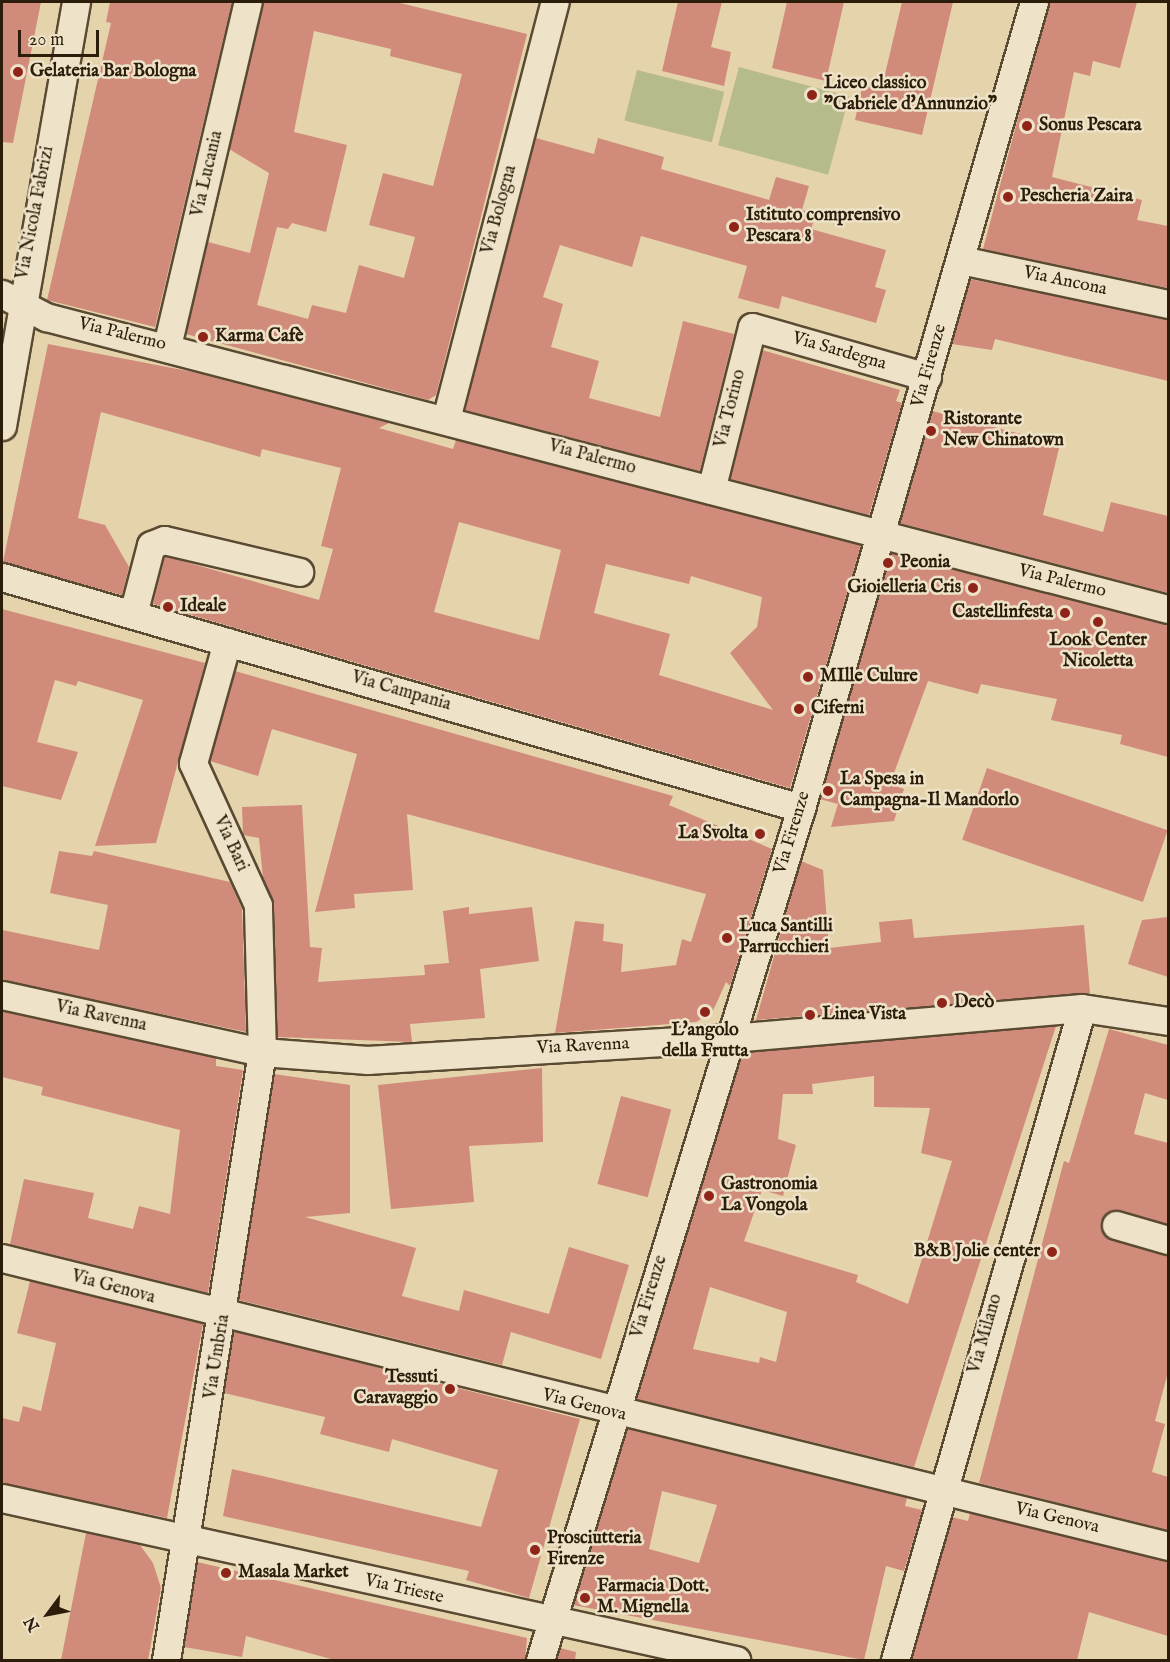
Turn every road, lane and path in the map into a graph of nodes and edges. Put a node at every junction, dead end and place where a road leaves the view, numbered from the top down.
1 (76, 2) edge
2 (248, 2) edge
3 (555, 2) edge
4 (1034, 2) edge
5 (961, 260) junction
6 (11, 297) edge
7 (1168, 304) edge
8 (752, 327) joint
9 (167, 346) junction
10 (927, 377) junction
11 (446, 419) junction
12 (2, 426) edge
13 (711, 490) junction
14 (882, 537) junction
15 (299, 572) dead end
16 (2, 576) edge
17 (1168, 609) edge
18 (133, 614) junction
19 (227, 642) junction
20 (801, 808) junction
21 (2, 995) edge
22 (1082, 1008) junction
23 (1168, 1021) edge
24 (731, 1038) junction
25 (262, 1052) junction
26 (1116, 1225) dead end
27 (1168, 1240) edge
28 (2, 1258) edge
29 (224, 1317) junction
30 (614, 1413) junction
31 (940, 1491) junction
32 (2, 1498) edge
33 (188, 1541) junction
34 (1168, 1546) edge
35 (551, 1623) junction
36 (166, 1660) edge
37 (540, 1660) edge
38 (736, 1660) edge
39 (895, 1660) edge

1 - 6 street, Via Nicola Fabrizi
2 - 9 street, Via Lucania
3 - 11 street, Via Bologna
4 - 5 street, Via Firenze
5 - 7 street, Via Ancona
5 - 10 street, Via Firenze
6 - 9 street, Via Palermo
6 - 12 street, Via Nicola Fabrizi
8 - 10 street, Via Sardegna
8 - 13 street, Via Torino
9 - 11 street, Via Palermo
10 - 14 street, Via Firenze
11 - 13 street, Via Palermo
13 - 14 street, Via Palermo
14 - 17 street, Via Palermo
14 - 20 street, Via Firenze
15 - 18 street
16 - 18 street, Via Campania
18 - 19 street, Via Campania
19 - 20 street, Via Campania
19 - 25 street, Via Bari
20 - 24 street, Via Firenze
21 - 25 street, Via Ravenna
22 - 23 street, Via Ravenna
22 - 24 street, Via Ravenna
22 - 31 street, Via Milano
24 - 25 street, Via Ravenna
24 - 30 street, Via Firenze
25 - 29 street, Via Umbria
26 - 27 street
28 - 29 street, Via Genova
29 - 30 street, Via Genova
29 - 33 street, Via Umbria
30 - 31 street, Via Genova
30 - 35 street, Via Firenze
31 - 34 street, Via Genova
31 - 39 street, Via Milano
32 - 33 street, Via Trieste
33 - 35 street, Via Trieste
33 - 36 street, Via Umbria
35 - 37 street, Via Firenze
35 - 38 street, Via Trieste

